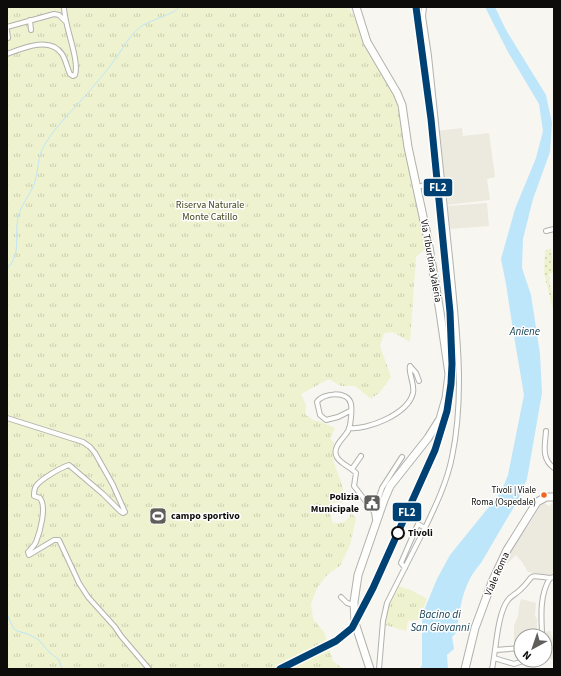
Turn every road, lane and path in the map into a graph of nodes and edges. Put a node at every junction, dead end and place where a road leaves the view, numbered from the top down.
1 (64, 7) edge
2 (356, 7) edge
3 (424, 7) edge
4 (30, 20) junction
5 (66, 23) junction
6 (7, 27) edge
7 (7, 30) edge
8 (31, 30) dead end
9 (8, 38) dead end
10 (7, 54) edge
11 (442, 181) junction
12 (417, 187) junction
13 (554, 229) edge
14 (546, 231) dead end
15 (420, 381) dead end
16 (350, 411) junction
17 (7, 418) edge
18 (349, 428) junction
19 (546, 431) dead end
20 (361, 456) dead end
21 (402, 457) dead end
22 (554, 468) edge
23 (352, 469) junction
24 (554, 497) edge
25 (374, 512) junction
26 (425, 528) junction
27 (371, 536) junction
28 (405, 568) junction
29 (552, 577) edge
30 (341, 598) dead end
31 (354, 605) junction
32 (542, 628) edge
33 (513, 649) edge
34 (496, 650) junction
35 (494, 658) junction
36 (513, 664) edge
37 (369, 668) edge
38 (149, 669) edge
39 (378, 669) edge
40 (465, 669) edge
41 (492, 669) edge

1 - 5 street
2 - 12 main road, Via Tiburtina Valeria
3 - 11 street
4 - 5 street
4 - 6 street
4 - 8 street
5 - 10 street
7 - 9 street
11 - 12 street
11 - 26 street
12 - 27 main road, Via Tiburtina Valeria
13 - 14 street
15 - 18 street
16 - 16 street
16 - 18 street
17 - 38 street
18 - 23 street
19 - 22 street
20 - 23 street
21 - 25 street
23 - 25 street
24 - 40 main road, Viale Roma
25 - 27 street
26 - 28 street
26 - 28 street
27 - 31 main road, Via Tiburtina Valeria
28 - 39 street
29 - 32 street
29 - 34 street
30 - 31 street
31 - 37 main road, Via Tiburtina Valeria
33 - 34 street
34 - 35 street
35 - 36 street
35 - 41 street

